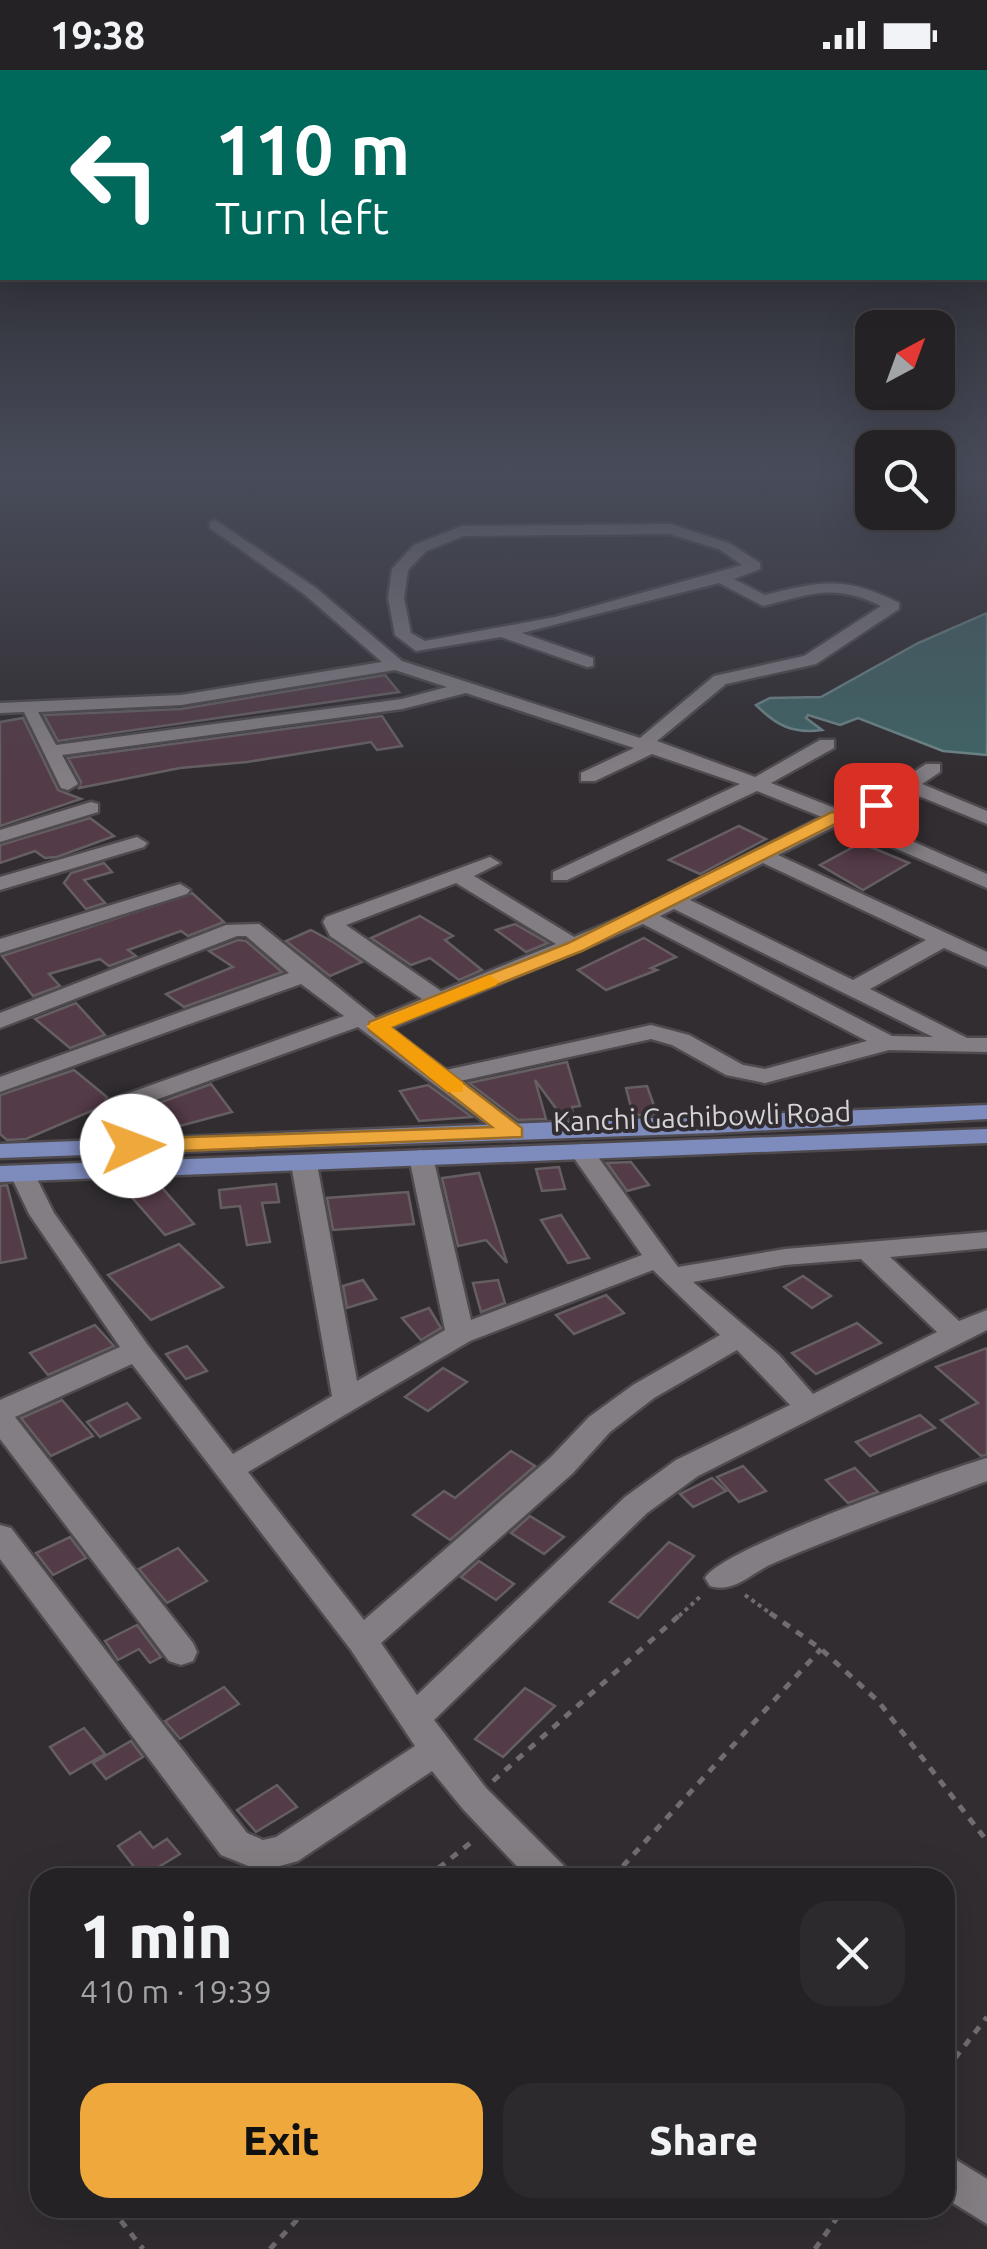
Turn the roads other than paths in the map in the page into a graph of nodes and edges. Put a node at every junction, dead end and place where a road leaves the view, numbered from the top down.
1 (284, 573) edge
2 (399, 573) edge
3 (736, 573) edge
4 (721, 578) junction
5 (500, 632) junction
6 (588, 662) dead end
7 (396, 664) junction
8 (470, 687) junction
9 (0, 708) edge
10 (31, 715) dead end
11 (826, 744) dead end
12 (649, 745) junction
13 (50, 751) junction
14 (932, 768) dead end
15 (588, 778) dead end
16 (68, 784) dead end
17 (754, 784) junction
18 (910, 786) junction
19 (90, 808) dead end
20 (845, 818) junction
21 (987, 818) edge
22 (0, 836) edge
23 (138, 843) dead end
24 (762, 855) junction
25 (490, 863) dead end
26 (458, 875) junction
27 (560, 876) dead end
28 (987, 882) edge
29 (0, 884) edge
30 (180, 890) dead end
31 (675, 901) junction
32 (644, 916) junction
33 (944, 939) junction
34 (0, 946) edge
35 (575, 947) junction
36 (987, 960) edge
37 (304, 975) junction
38 (853, 989) junction
39 (440, 1000) junction
40 (0, 1021) edge
41 (370, 1022) junction
42 (888, 1043) junction
43 (978, 1045) edge
44 (444, 1078) junction
45 (0, 1084) edge
46 (116, 1106) dead end
47 (987, 1112) edge
48 (514, 1133) junction
49 (987, 1136) edge
50 (0, 1151) edge
51 (581, 1151) junction
52 (422, 1157) junction
53 (56, 1159) junction
54 (304, 1164) junction
55 (11, 1174) edge
56 (987, 1240) edge
57 (866, 1249) junction
58 (664, 1268) junction
59 (987, 1319) edge
60 (956, 1333) junction
61 (460, 1334) junction
62 (740, 1336) junction
63 (137, 1352) junction
64 (347, 1402) junction
65 (807, 1406) junction
66 (0, 1415) edge
67 (230, 1469) junction
68 (987, 1469) edge
69 (0, 1536) edge
70 (721, 1578) road end
71 (362, 1641) junction
72 (181, 1652) dead end
73 (416, 1717) junction
74 (436, 1750) junction
75 (542, 1868) edge
76 (955, 2180) edge
77 (987, 2204) edge

1 - 7 street
2 - 5 street
3 - 4 street
4 - 5 street
4 - 12 street
5 - 6 street
7 - 8 street
7 - 9 street
8 - 12 street
8 - 13 street
10 - 13 street
11 - 17 street
12 - 15 street
12 - 17 street
13 - 16 street
14 - 18 street
17 - 20 street
17 - 27 street
18 - 20 street
18 - 21 street
19 - 22 street
20 - 24 street
20 - 28 street
23 - 29 street
24 - 31 street
24 - 33 street
25 - 26 street
26 - 35 street
26 - 39 street
30 - 34 street
31 - 32 street
31 - 38 street
32 - 35 street
32 - 42 street
33 - 36 street
33 - 38 street
35 - 39 street
37 - 40 street
37 - 41 street
37 - 45 street
38 - 43 street
39 - 41 street
41 - 44 street
41 - 46 street
42 - 43 street
42 - 44 street
44 - 48 street
47 - 48 main road, Kanchi Gachibowli Road
48 - 53 main road, Kanchi Gachibowli Road
49 - 51 main road, Kanchi Gachibowli Road
50 - 53 main road, Kanchi Gachibowli Road
51 - 52 main road, Kanchi Gachibowli Road
51 - 58 street
52 - 54 main road, Kanchi Gachibowli Road
52 - 61 street
53 - 54 main road, Kanchi Gachibowli Road
53 - 55 main road, Kanchi Gachibowli Road
54 - 64 street
55 - 63 street
56 - 57 street
57 - 58 street
57 - 60 street
58 - 61 street
58 - 62 street
59 - 60 street
60 - 65 street
61 - 64 street
62 - 65 street
62 - 71 street
63 - 66 street
63 - 67 street
64 - 67 street
65 - 73 street
66 - 72 street
67 - 71 street
68 - 70 street
69 - 74 street
71 - 73 street
73 - 74 street
74 - 75 street
76 - 77 street

